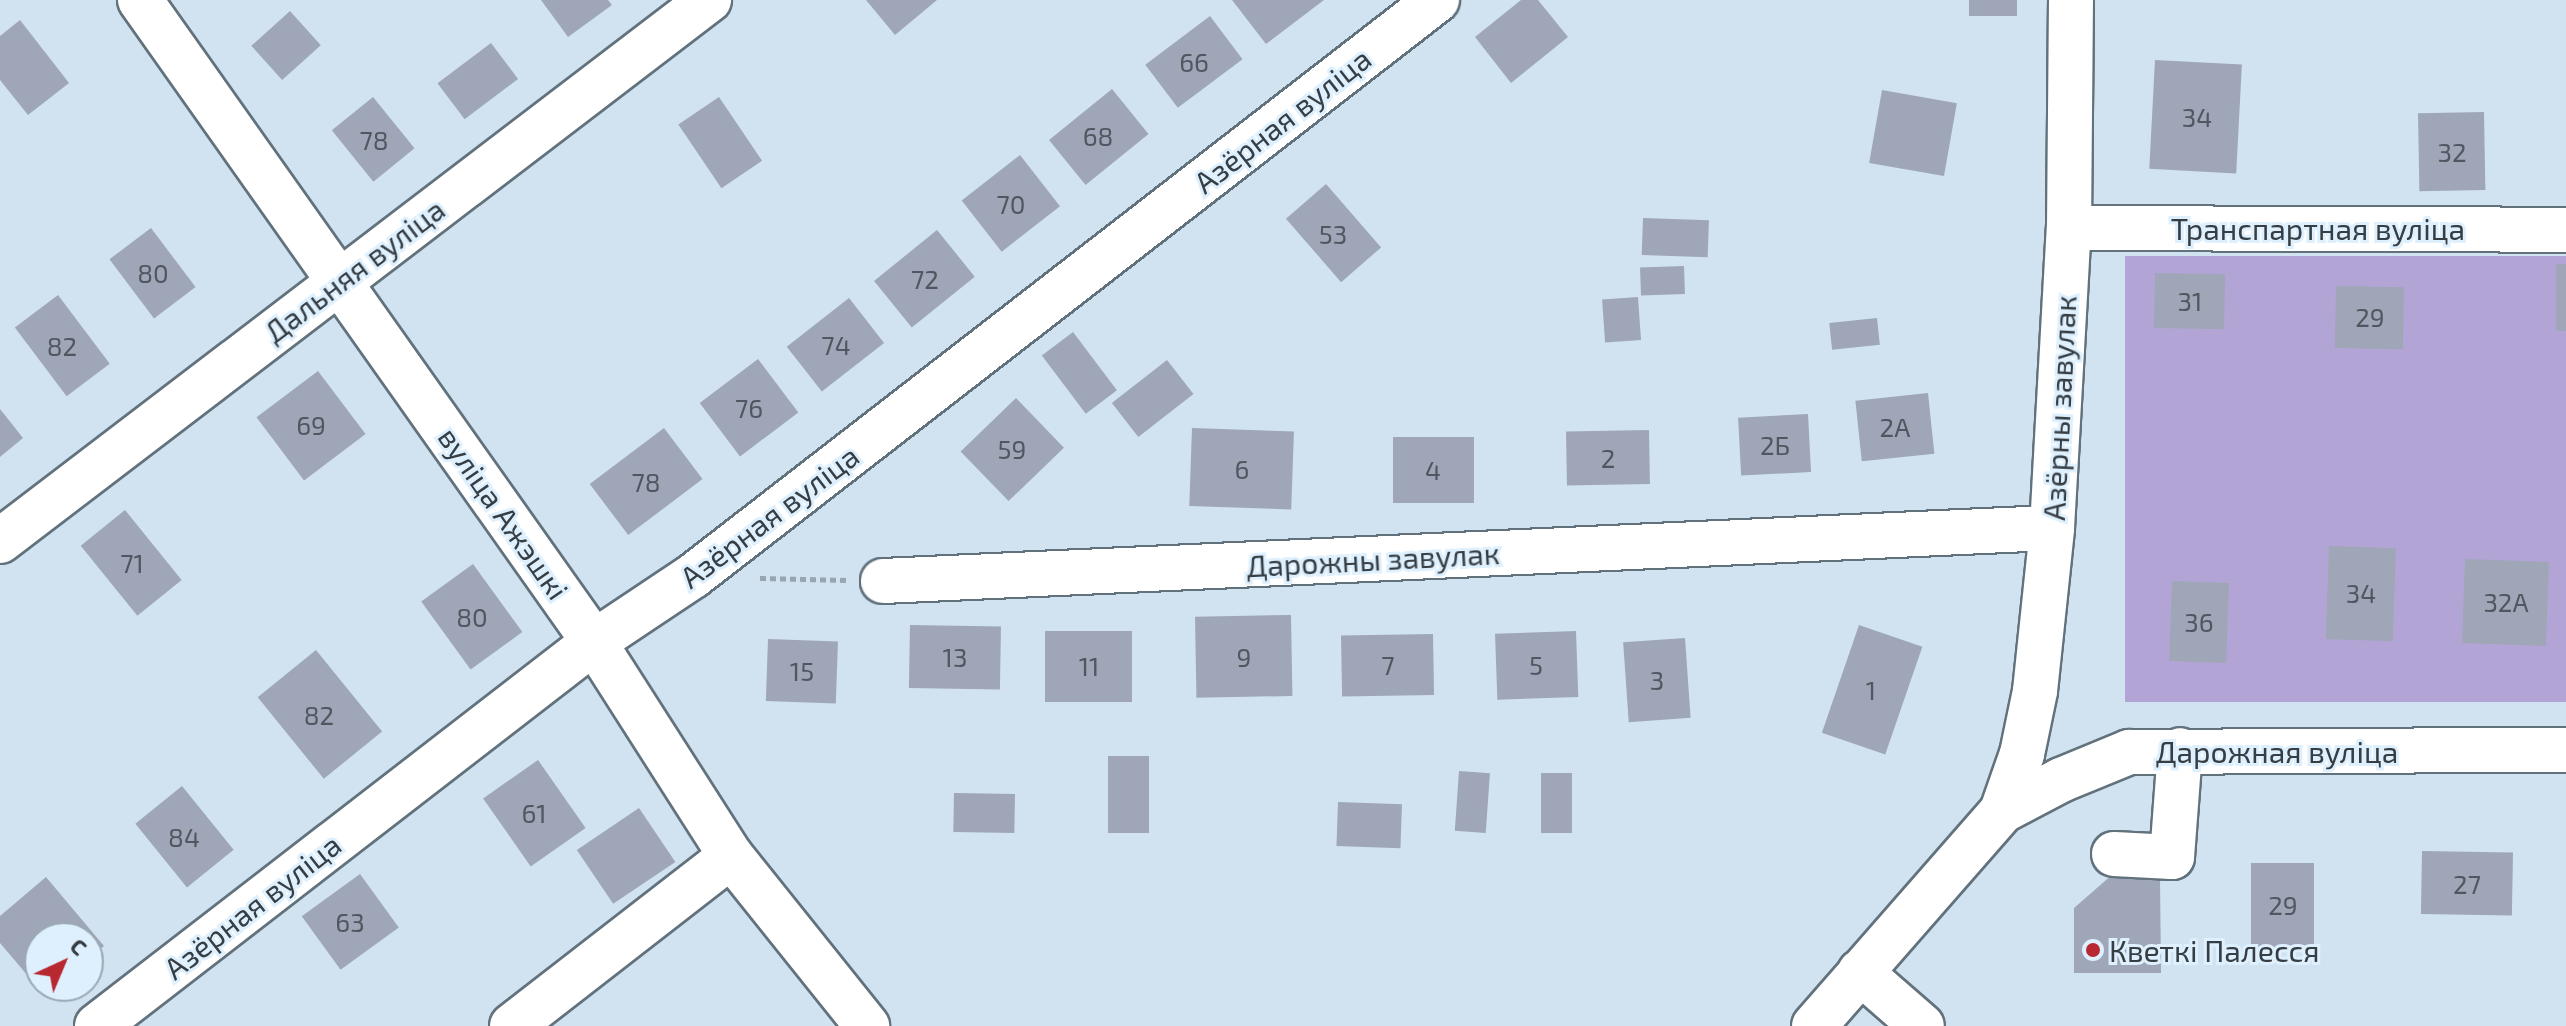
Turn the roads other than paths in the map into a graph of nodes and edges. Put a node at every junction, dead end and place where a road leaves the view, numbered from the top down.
1 (140, 0) edge
2 (709, 0) edge
3 (1437, 0) edge
4 (2071, 0) edge
5 (2069, 228) junction
6 (2566, 230) edge
7 (340, 280) junction
8 (2052, 528) junction
9 (0, 541) edge
10 (883, 581) road end
11 (594, 642) junction
12 (2180, 750) junction
13 (2566, 750) edge
14 (2002, 811) junction
15 (2114, 854) dead end
16 (731, 856) junction
17 (1860, 972) junction
18 (97, 1026) edge
19 (512, 1026) edge
20 (867, 1026) edge
21 (1814, 1026) edge
22 (1922, 1026) edge

1 - 7 street, вуліца Ажэшкі
2 - 7 street, Дальняя вуліца
3 - 11 street, Азёрная вуліца
4 - 5 street, Азёрны завулак
5 - 6 street, Транспартная вуліца
5 - 8 street, Азёрны завулак
7 - 9 street, Дальняя вуліца
7 - 11 street, вуліца Ажэшкі
8 - 10 street, Дарожны завулак
8 - 14 street, Азёрны завулак
11 - 16 street, вуліца Ажэшкі
11 - 18 street, Азёрная вуліца
12 - 13 street, Дарожная вуліца
12 - 14 street, Дарожная вуліца
12 - 15 street
14 - 17 street
16 - 19 street
16 - 20 street, вуліца Ажэшкі
17 - 21 street
17 - 22 street

